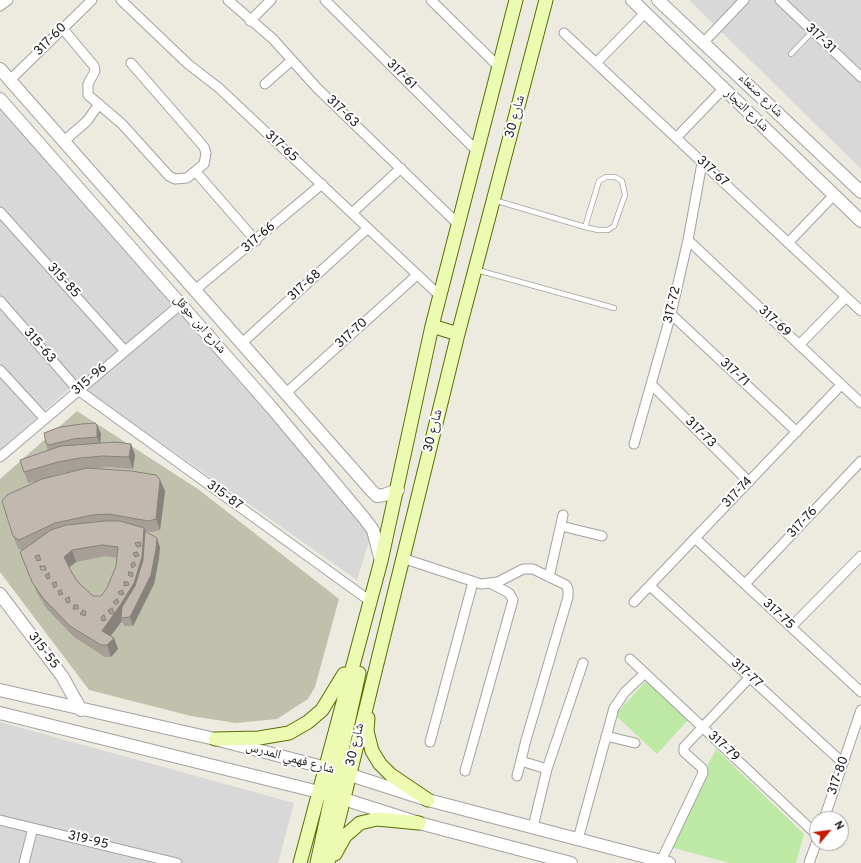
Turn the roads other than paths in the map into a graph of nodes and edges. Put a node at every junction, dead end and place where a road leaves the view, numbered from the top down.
1 (8, 0) edge
2 (92, 0) edge
3 (121, 0) edge
4 (228, 0) edge
5 (271, 0) edge
6 (324, 0) edge
7 (430, 0) edge
8 (516, 0) edge
9 (546, 0) edge
10 (632, 0) edge
11 (658, 0) edge
12 (744, 0) edge
13 (780, 0) edge
14 (0, 6) edge
15 (645, 13) junction
16 (250, 21) junction
17 (63, 29) junction
18 (813, 31) junction
19 (564, 33) dead end
20 (704, 42) junction
21 (791, 54) dead end
22 (292, 60) junction
23 (131, 63) dead end
24 (596, 63) junction
25 (499, 66) junction
26 (0, 69) edge
27 (861, 77) edge
28 (10, 80) junction
29 (265, 84) dead end
30 (723, 89) junction
31 (0, 99) edge
32 (99, 104) junction
33 (46, 121) junction
34 (31, 134) junction
35 (676, 138) junction
36 (806, 139) junction
37 (64, 141) junction
38 (477, 151) junction
39 (791, 154) junction
40 (702, 163) junction
41 (401, 168) junction
42 (196, 172) junction
43 (322, 184) junction
44 (861, 192) edge
45 (833, 196) junction
46 (494, 200) junction
47 (0, 212) edge
48 (352, 213) junction
49 (861, 221) edge
50 (458, 224) junction
51 (585, 227) junction
52 (368, 228) junction
53 (688, 240) junction
54 (256, 241) junction
55 (788, 242) junction
56 (476, 270) junction
57 (418, 275) junction
58 (195, 290) junction
59 (440, 296) junction
60 (846, 297) junction
61 (0, 301) edge
62 (181, 304) junction
63 (614, 308) dead end
64 (861, 311) edge
65 (671, 314) junction
66 (432, 326) junction
67 (458, 334) junction
68 (242, 343) junction
69 (799, 345) junction
70 (125, 351) junction
71 (2, 376) edge
72 (652, 385) junction
73 (841, 385) junction
74 (78, 390) junction
75 (286, 393) junction
76 (861, 403) edge
77 (45, 419) junction
78 (797, 432) junction
79 (634, 444) dead end
80 (0, 457) edge
81 (861, 461) edge
82 (749, 482) junction
83 (398, 490) junction
84 (563, 515) dead end
85 (561, 526) junction
86 (602, 536) dead end
87 (695, 538) junction
88 (861, 556) edge
89 (402, 558) junction
90 (381, 561) junction
91 (549, 577) junction
92 (473, 582) junction
93 (490, 583) junction
94 (745, 584) junction
95 (650, 586) junction
96 (0, 594) edge
97 (370, 601) junction
98 (634, 602) dead end
99 (364, 621) junction
100 (791, 627) junction
101 (356, 651) junction
102 (630, 659) dead end
103 (583, 663) dead end
104 (645, 673) junction
105 (750, 677) junction
106 (370, 688) junction
107 (0, 690) edge
108 (861, 692) edge
109 (81, 710) junction
110 (861, 710) edge
111 (0, 713) edge
112 (702, 726) junction
113 (606, 736) junction
114 (215, 739) junction
115 (430, 742) dead end
116 (635, 743) dead end
117 (521, 761) junction
118 (843, 763) junction
119 (324, 768) junction
120 (547, 769) junction
121 (465, 771) dead end
122 (344, 774) junction
123 (517, 776) dead end
124 (325, 793) junction
125 (344, 800) junction
126 (428, 800) junction
127 (827, 811) edge
128 (0, 820) edge
129 (419, 823) junction
130 (533, 827) junction
131 (809, 827) edge
132 (33, 828) junction
133 (578, 839) junction
134 (814, 851) edge
135 (665, 862) edge
136 (24, 863) edge
137 (177, 863) edge
138 (300, 863) edge
139 (317, 863) edge
140 (329, 863) edge
141 (571, 863) edge
142 (810, 863) edge

1 - 14 street
2 - 17 street, 317-60
3 - 43 street, 317-65
4 - 16 street, 317-63
5 - 16 street
6 - 38 street, 317-61
7 - 25 street
8 - 25 main road, شارع 30
9 - 46 main road, شارع 30
10 - 15 street, شارع التجار
11 - 20 street, شارع صنعاء
12 - 20 street
13 - 18 street, 317-31
15 - 24 street
15 - 30 street, شارع التجار
16 - 22 street, 317-63
17 - 28 street, 317-60
17 - 32 street
18 - 21 lane
18 - 27 street, 317-31
19 - 24 street, 317-67
20 - 36 street, شارع صنعاء
22 - 29 street
22 - 41 street, 317-63
23 - 42 street
24 - 35 street, 317-67
25 - 38 main road, شارع 30
26 - 28 street, شارع ابن حوقل
28 - 33 street, شارع ابن حوقل
30 - 35 street
30 - 39 street, شارع التجار
31 - 34 street, شارع ابن حوقل
32 - 37 street
32 - 42 street
33 - 34 street
33 - 37 street, شارع ابن حوقل
34 - 62 street, شارع ابن حوقل
35 - 40 street, 317-67
36 - 39 street
36 - 44 street, شارع صنعاء
37 - 58 street, شارع ابن حوقل
38 - 50 main road, شارع 30
39 - 45 street, شارع التجار
40 - 53 street, 317-72
40 - 55 street, 317-67
41 - 48 street
41 - 50 street, 317-63
42 - 54 street
43 - 48 street, 317-65
43 - 54 street, 317-66
45 - 49 street, شارع التجار
45 - 55 street
46 - 51 lane
46 - 56 main road, شارع 30
47 - 70 street, 315-85
48 - 52 street, 317-65
50 - 59 main road, شارع 30
51 - 51 lane
52 - 57 street, 317-65
52 - 68 street, 317-68
53 - 65 street, 317-72
53 - 69 street, 317-69
54 - 58 street, 317-66
55 - 60 street, 317-67
56 - 63 lane
56 - 67 main road, شارع 30
57 - 59 street, 317-65
57 - 75 street, 317-70
58 - 68 street, شارع ابن حوقل
59 - 66 main road, شارع 30
60 - 64 street, 317-67
60 - 69 street
61 - 74 street, 315-63
62 - 70 street, 315-96
62 - 90 street, شارع ابن حوقل
65 - 72 street, 317-72
65 - 78 street, 317-71
66 - 67 main road
66 - 83 main road, شارع 30
67 - 89 main road, شارع 30
68 - 75 street, شارع ابن حوقل
69 - 73 street, 317-69
70 - 74 street, 315-96
71 - 77 street
72 - 79 street, 317-72
72 - 82 street, 317-73
73 - 76 street, 317-69
73 - 78 street, 317-74
74 - 77 street, 315-96
74 - 97 street, 315-87
75 - 83 street, شارع ابن حوقل
77 - 80 street, 315-96
78 - 82 street, 317-74
81 - 94 street, 317-76
82 - 87 street, 317-74
83 - 90 main road, شارع 30
84 - 85 street
85 - 86 street
85 - 91 street
87 - 94 street, 317-75
87 - 95 street, 317-74
88 - 100 street
89 - 92 street
89 - 106 main road, شارع 30
90 - 97 main road, شارع 30
91 - 93 street
91 - 117 street
92 - 93 street
92 - 115 street
93 - 121 street
94 - 100 street, 317-75
95 - 98 street, 317-74
95 - 105 street, 317-77
96 - 109 street, 315-55
97 - 99 main road, شارع 30
99 - 101 main road, شارع 30
99 - 122 main road
100 - 108 street, 317-75
101 - 114 main road
101 - 119 main road, شارع 30
102 - 104 street, 317-79
103 - 120 street
104 - 112 street, 317-79
104 - 113 street
105 - 112 street
105 - 118 street, 317-77
106 - 122 main road, شارع 30
106 - 126 main road
107 - 109 street, شارع فهمي المدرس
109 - 114 street, شارع فهمي المدرس
110 - 118 street, 317-80
111 - 124 street, شارع فهمي المدرس
112 - 131 street, 317-79
112 - 135 street
113 - 116 street
113 - 133 street
114 - 119 street, شارع فهمي المدرس
117 - 120 street
117 - 123 street
118 - 127 street, 317-80
119 - 122 street, شارع فهمي المدرس
119 - 124 main road
120 - 130 street
122 - 125 main road
122 - 126 street, شارع فهمي المدرس
124 - 125 street, شارع فهمي المدرس
124 - 138 main road
124 - 139 main road
125 - 129 street, شارع فهمي المدرس
125 - 140 main road
126 - 130 street, شارع فهمي المدرس
128 - 132 street, 319-95
129 - 140 main road
129 - 141 street, شارع فهمي المدرس
130 - 133 street, شارع فهمي المدرس
132 - 136 street
132 - 137 street, 319-95
133 - 135 street, شارع فهمي المدرس
134 - 142 street

